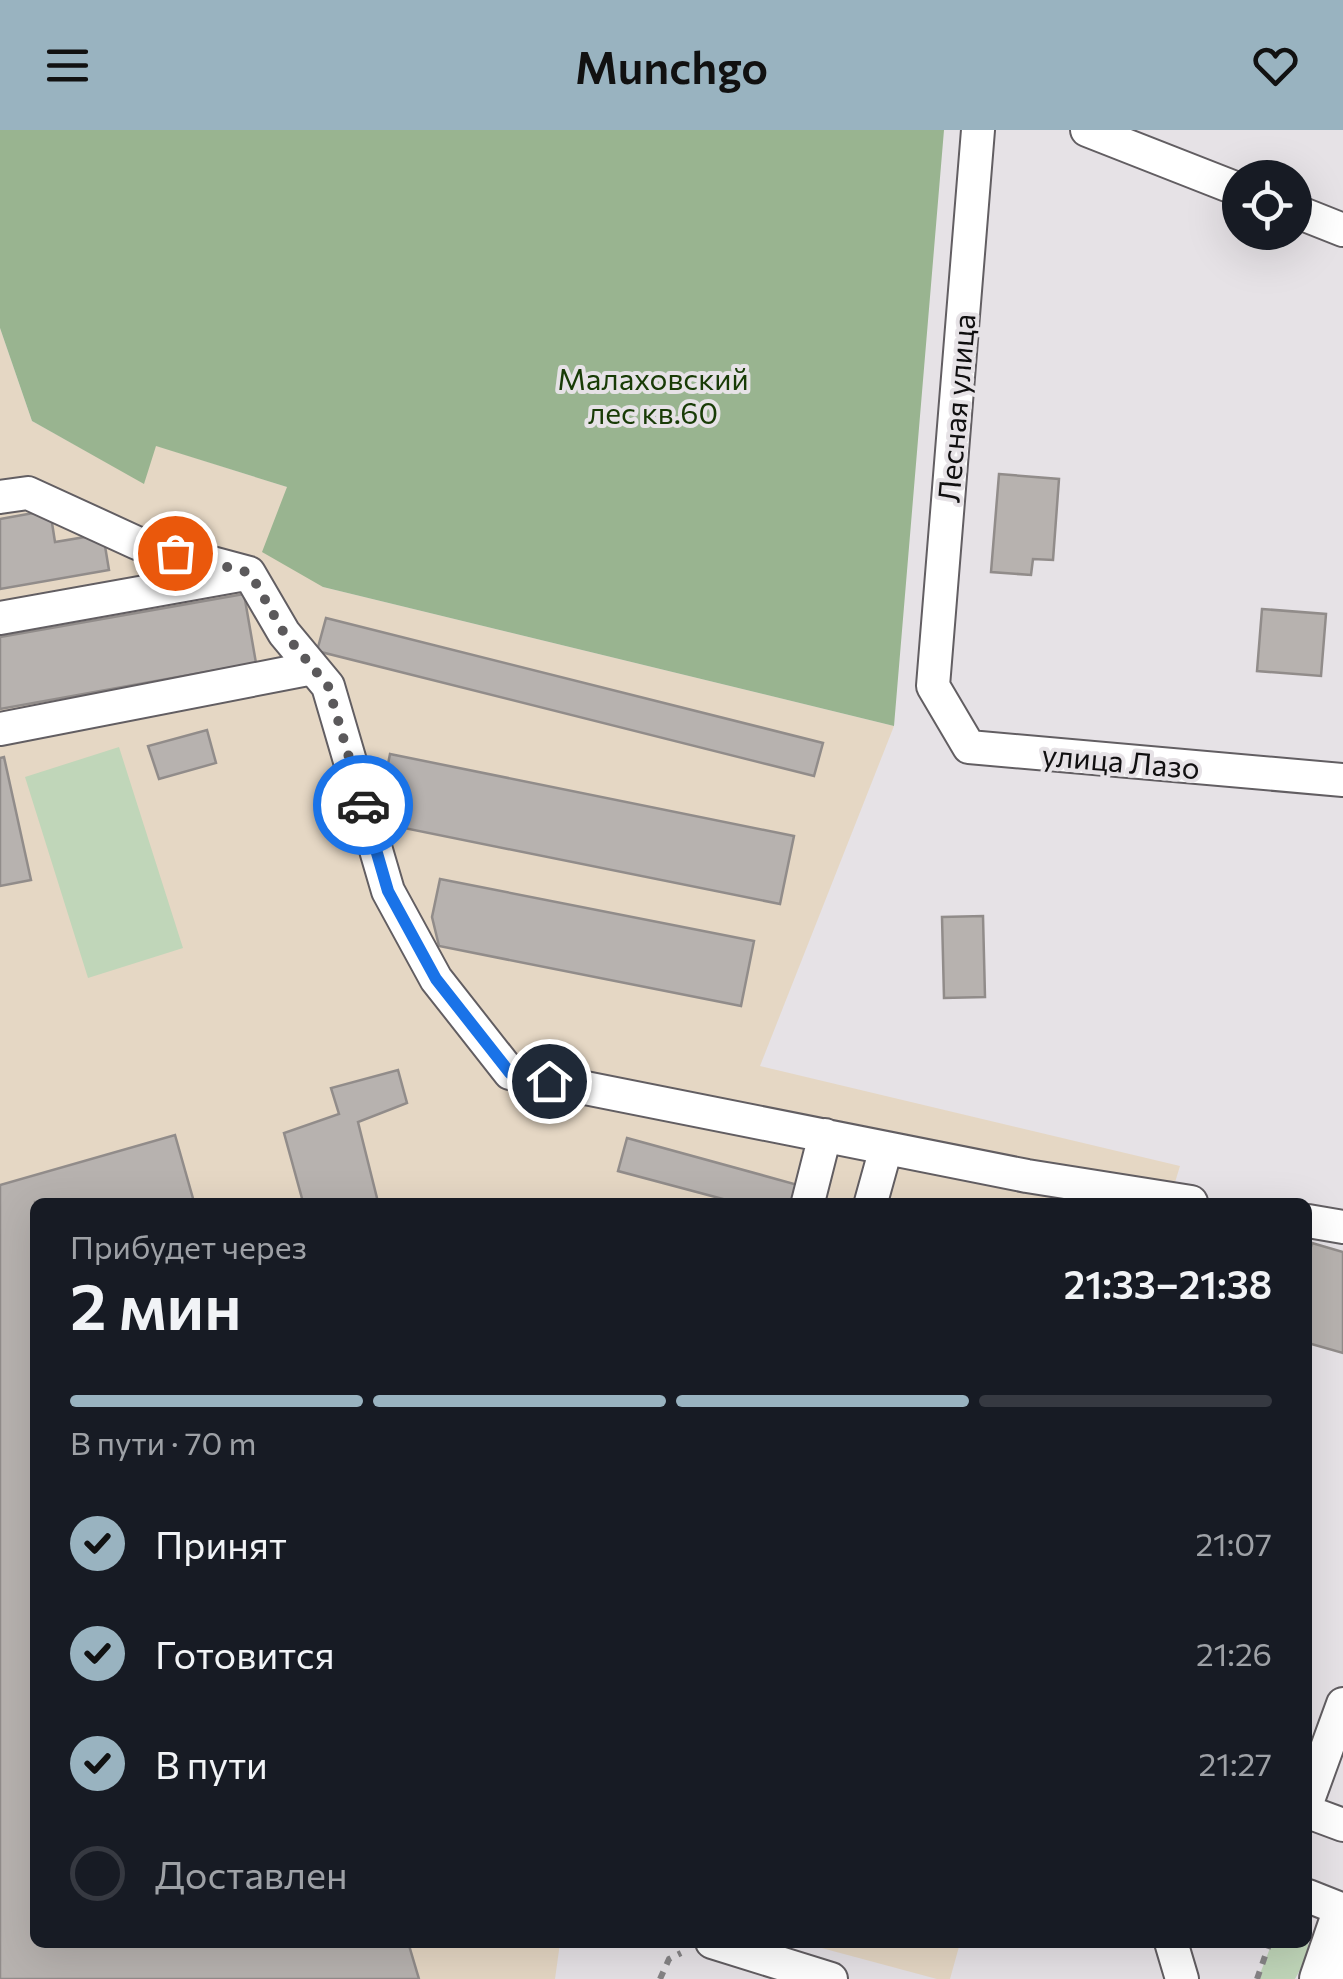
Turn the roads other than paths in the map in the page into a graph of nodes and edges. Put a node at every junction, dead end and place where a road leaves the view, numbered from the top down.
1 (978, 130) edge
2 (1087, 130) edge
3 (1222, 183) edge
4 (1312, 218) edge
5 (1343, 230) edge
6 (0, 497) edge
7 (250, 573) junction
8 (0, 618) edge
9 (313, 668) junction
10 (933, 686) joint
11 (0, 729) edge
12 (1343, 780) edge
13 (825, 1135) junction
14 (886, 1148) junction
15 (809, 1198) edge
16 (872, 1198) edge
17 (1166, 1198) edge
18 (1312, 1222) edge
19 (1343, 1227) edge
20 (1343, 1704) edge
21 (1312, 1789) edge
22 (1312, 1813) edge
23 (1343, 1825) edge
24 (1312, 1898) edge
25 (1343, 1912) edge
26 (731, 1948) edge
27 (1174, 1948) edge
28 (831, 1979) edge
29 (1182, 1979) edge
30 (1321, 1979) edge

1 - 10 street, Лесная улица
2 - 3 street
4 - 5 street
6 - 7 street
7 - 8 street
7 - 9 street
9 - 11 street
9 - 13 street
10 - 12 street, улица Лазо
13 - 14 street
13 - 15 street
14 - 16 street
14 - 17 street
18 - 19 street
20 - 21 street
22 - 23 street
24 - 25 street
25 - 30 main road
26 - 28 street
27 - 29 street

